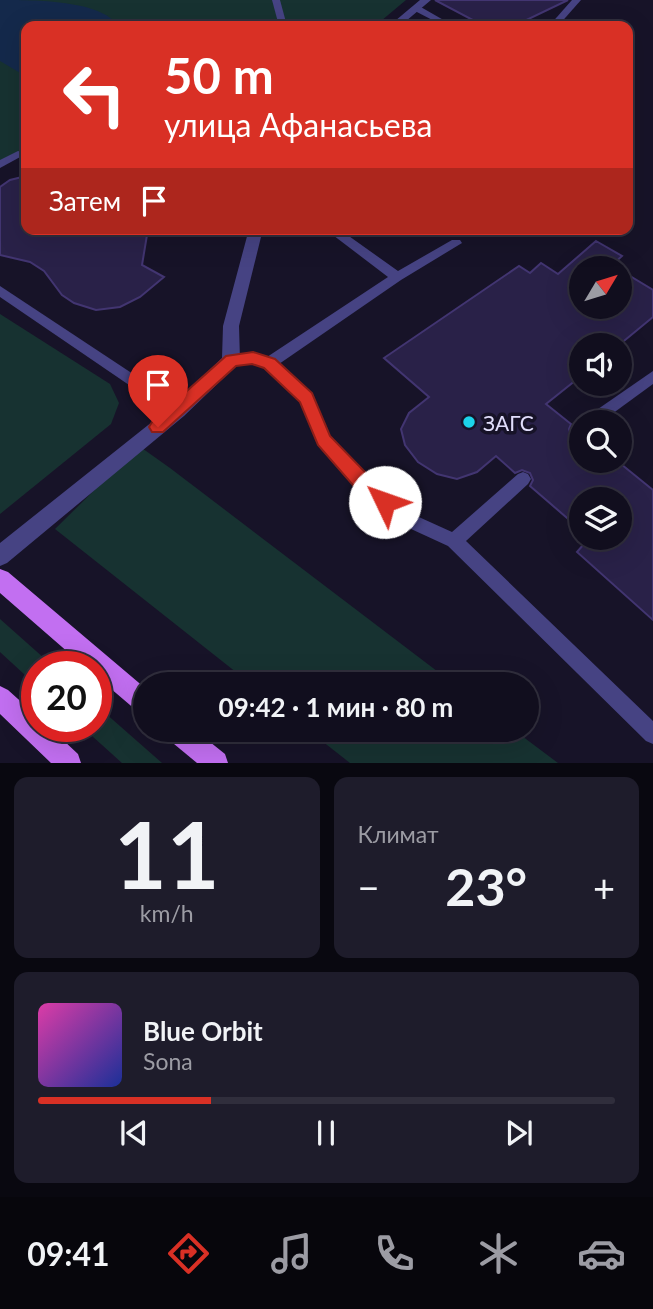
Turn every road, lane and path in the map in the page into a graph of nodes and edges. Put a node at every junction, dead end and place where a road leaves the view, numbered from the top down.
1 (276, 0) edge
2 (426, 0) edge
3 (577, 0) edge
4 (416, 8) junction
5 (282, 21) edge
6 (402, 21) edge
7 (441, 21) edge
8 (558, 21) edge
9 (18, 154) dead end
10 (0, 165) edge
11 (255, 235) edge
12 (339, 235) edge
13 (456, 243) dead end
14 (397, 277) junction
15 (0, 291) edge
16 (232, 360) junction
17 (269, 363) junction
18 (650, 385) edge
19 (610, 410) edge
20 (178, 411) junction
21 (523, 479) dead end
22 (454, 541) junction
23 (0, 556) edge
24 (0, 579) edge
25 (133, 693) edge
26 (0, 698) edge
27 (653, 734) edge
28 (191, 742) edge
29 (69, 763) edge
30 (216, 763) edge

1 - 5 lane
2 - 4 street
3 - 8 lane
4 - 6 street
4 - 7 lane
9 - 10 lane
11 - 16 street
12 - 14 lane
13 - 14 lane
14 - 17 lane
15 - 20 lane
16 - 17 lane
16 - 20 street
17 - 22 lane
18 - 19 lane
20 - 23 street
21 - 22 lane
22 - 27 lane
24 - 25 main road
26 - 29 main road
28 - 30 main road

